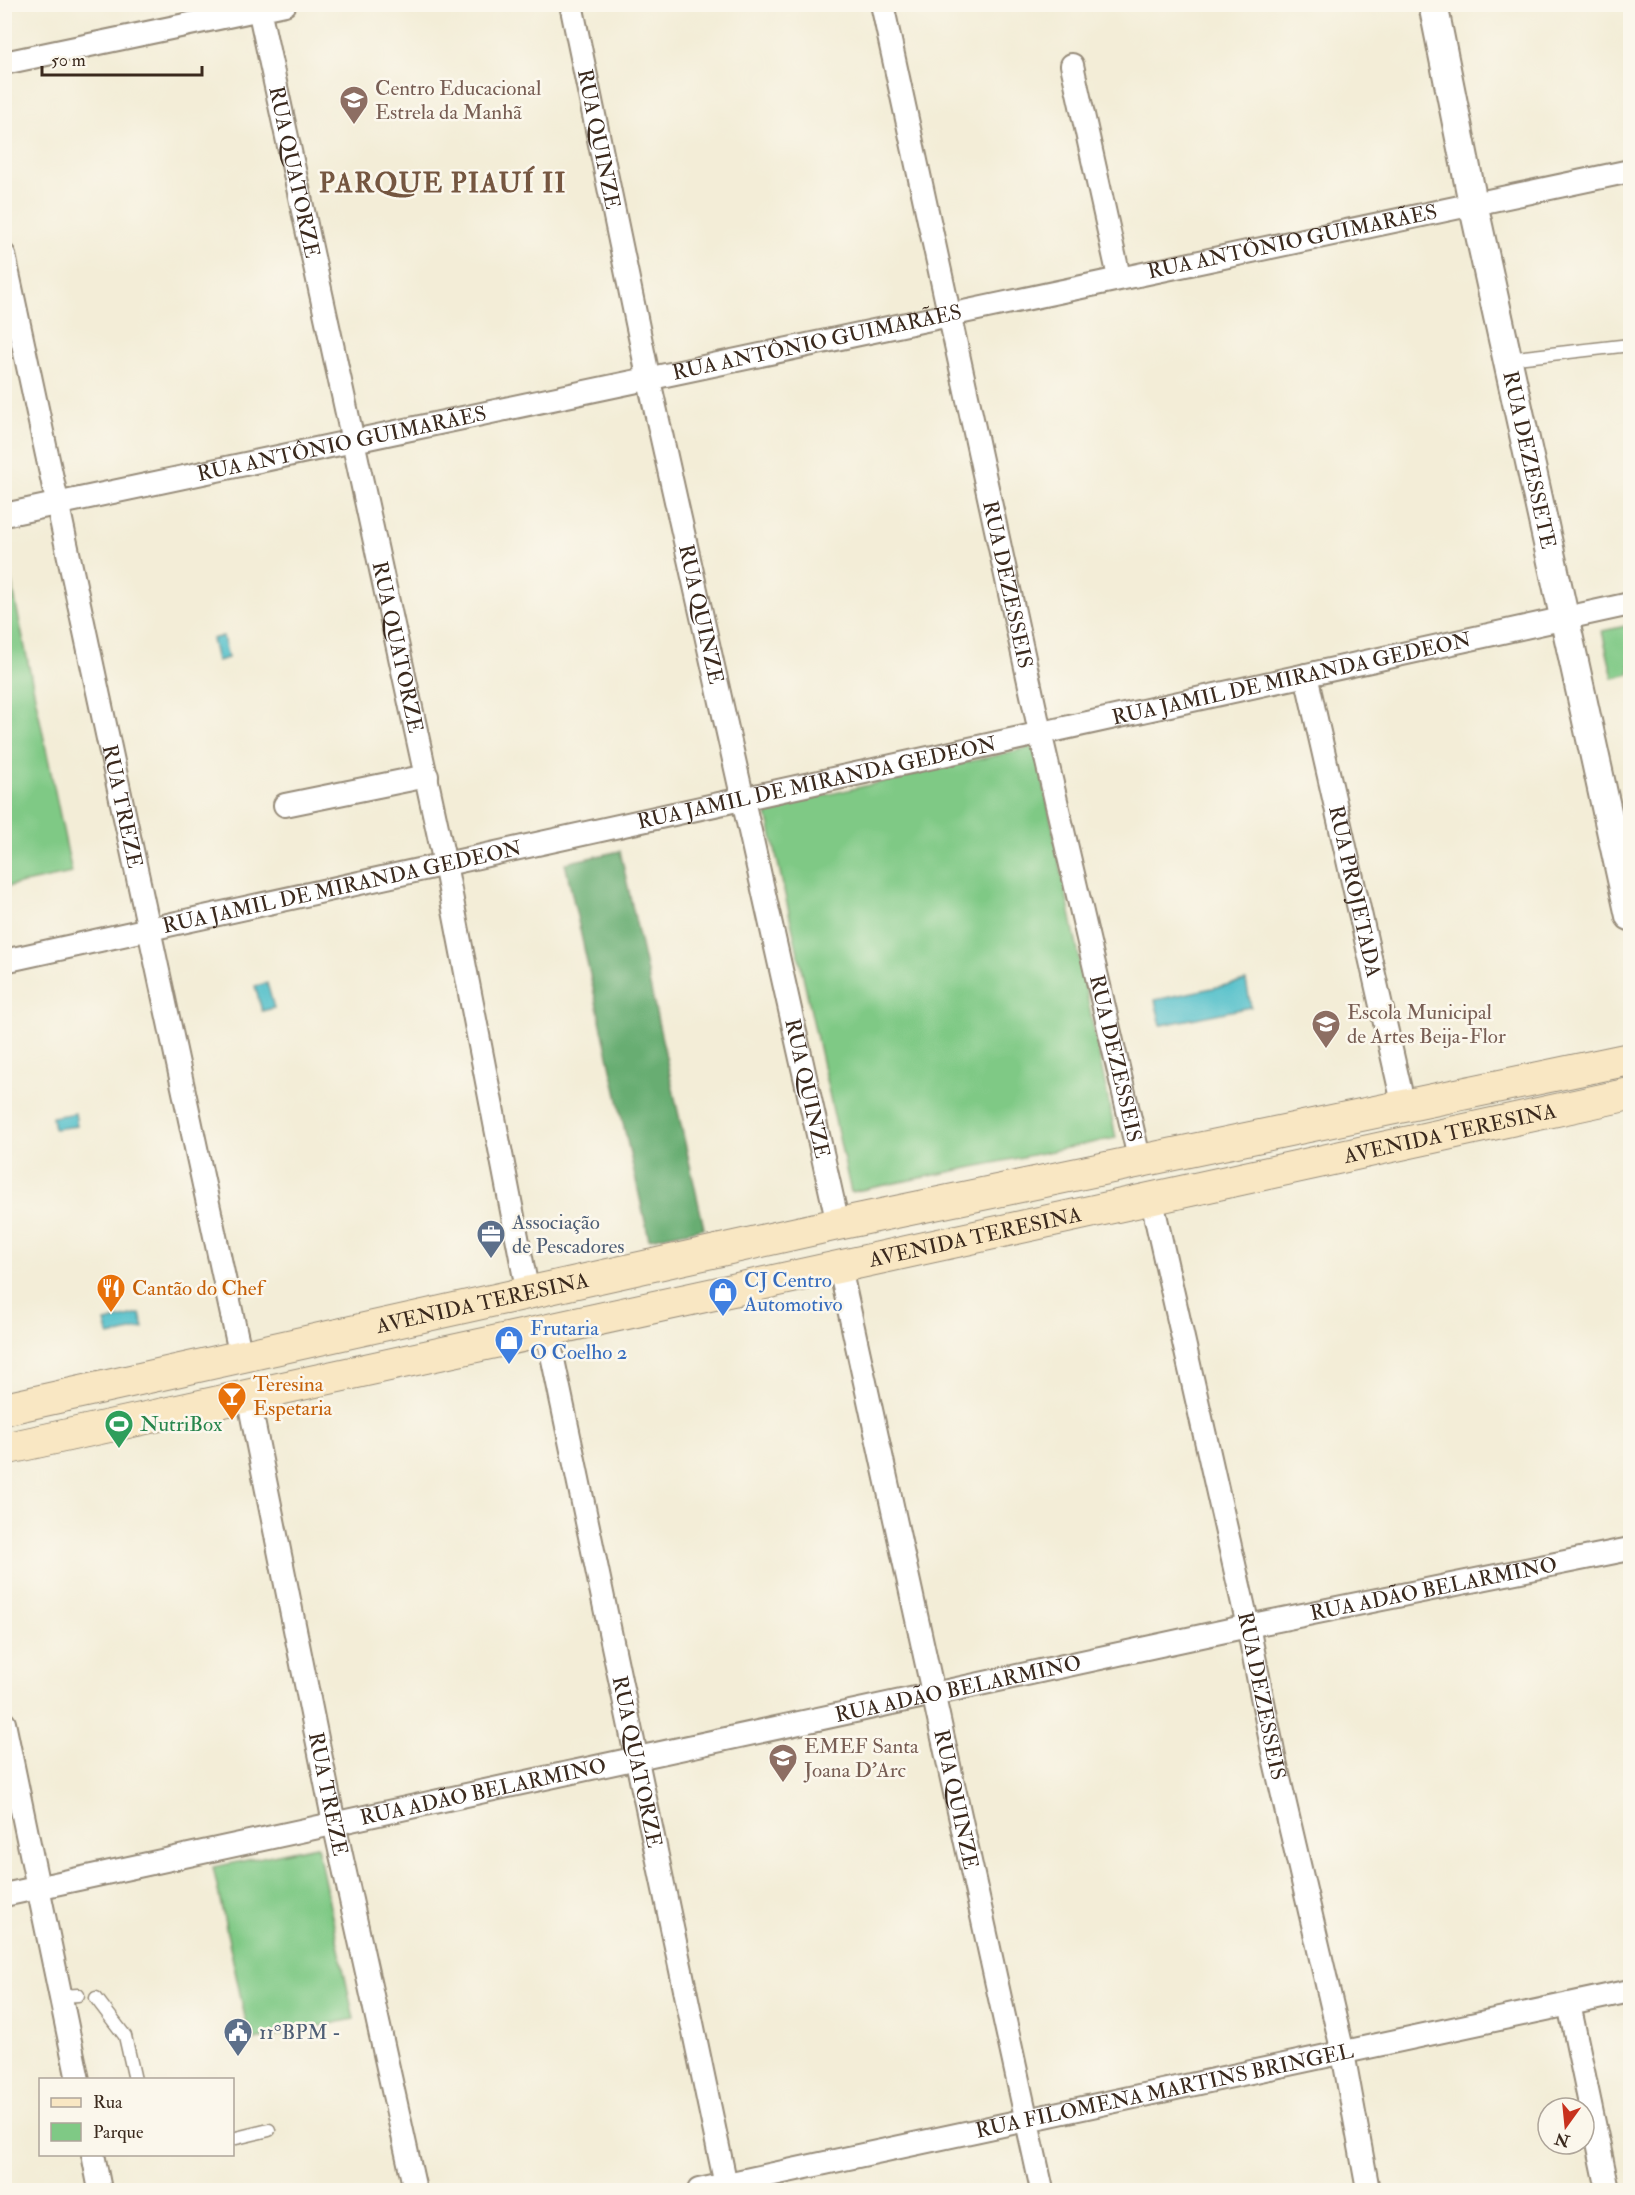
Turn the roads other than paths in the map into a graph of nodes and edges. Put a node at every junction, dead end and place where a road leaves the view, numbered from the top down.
1 (285, 4) edge
2 (571, 4) edge
3 (882, 4) edge
4 (1433, 4) edge
5 (259, 7) edge
6 (4, 63) edge
7 (1072, 65) dead end
8 (1630, 171) edge
9 (1473, 203) junction
10 (4, 255) edge
11 (1119, 278) junction
12 (948, 314) junction
13 (1630, 345) edge
14 (1507, 359) junction
15 (648, 376) junction
16 (355, 442) junction
17 (58, 503) junction
18 (4, 514) edge
19 (1630, 604) edge
20 (1563, 617) junction
21 (1306, 675) junction
22 (1040, 732) junction
23 (427, 776) junction
24 (743, 798) junction
25 (285, 805) dead end
26 (445, 864) junction
27 (1630, 916) edge
28 (150, 930) junction
29 (4, 961) edge
30 (1630, 1059) edge
31 (1630, 1094) edge
32 (1404, 1107) junction
33 (1140, 1162) junction
34 (1152, 1201) junction
35 (838, 1224) junction
36 (705, 1253) junction
37 (840, 1268) junction
38 (528, 1294) junction
39 (714, 1296) junction
40 (547, 1331) junction
41 (241, 1357) junction
42 (248, 1396) junction
43 (4, 1409) edge
44 (4, 1449) edge
45 (1630, 1549) edge
46 (1248, 1626) junction
47 (934, 1694) junction
48 (4, 1723) edge
49 (636, 1757) junction
50 (334, 1823) junction
51 (40, 1888) junction
52 (4, 1895) edge
53 (1630, 1991) edge
54 (96, 1998) dead end
55 (1569, 2004) junction
56 (1343, 2053) junction
57 (78, 2078) edge
58 (135, 2078) edge
59 (1027, 2120) junction
60 (269, 2130) dead end
61 (234, 2139) edge
62 (93, 2156) edge
63 (727, 2187) edge
64 (100, 2190) edge
65 (415, 2190) edge
66 (699, 2190) edge
67 (1042, 2190) edge
68 (1368, 2190) edge
69 (1608, 2190) edge

1 - 5 street
2 - 15 street, RUA QUINZE
3 - 12 street, RUA DEZESSEIS
4 - 9 street, RUA DEZESSETE
5 - 6 street
5 - 16 street, RUA QUATORZE
7 - 11 street
8 - 9 street, RUA ANTÔNIO GUIMARÃES
9 - 11 street, RUA ANTÔNIO GUIMARÃES
9 - 14 street, RUA DEZESSETE
10 - 17 street, RUA TREZE
11 - 12 street, RUA ANTÔNIO GUIMARÃES
12 - 15 street, RUA ANTÔNIO GUIMARÃES
12 - 22 street, RUA DEZESSEIS
13 - 14 lane
14 - 20 street, RUA DEZESSETE
15 - 16 street, RUA ANTÔNIO GUIMARÃES
15 - 24 street, RUA QUINZE
16 - 17 street, RUA ANTÔNIO GUIMARÃES
16 - 23 street, RUA QUATORZE
17 - 18 street, RUA ANTÔNIO GUIMARÃES
17 - 28 street, RUA TREZE
19 - 20 street, RUA JAMIL DE MIRANDA GEDEON
20 - 21 street, RUA JAMIL DE MIRANDA GEDEON
20 - 27 street, RUA DEZESSETE
21 - 22 street, RUA JAMIL DE MIRANDA GEDEON
21 - 32 street, RUA PROJETADA
22 - 24 street, RUA JAMIL DE MIRANDA GEDEON
22 - 33 street, RUA DEZESSEIS
23 - 25 street
23 - 26 street, RUA QUATORZE
24 - 26 street, RUA JAMIL DE MIRANDA GEDEON
24 - 35 street, RUA QUINZE
26 - 28 street, RUA JAMIL DE MIRANDA GEDEON
26 - 38 street, RUA QUATORZE
28 - 29 street, RUA JAMIL DE MIRANDA GEDEON
28 - 41 street, RUA TREZE
30 - 32 main road, AVENIDA TERESINA
31 - 34 main road, AVENIDA TERESINA
32 - 33 main road, AVENIDA TERESINA
33 - 35 main road, AVENIDA TERESINA
34 - 37 main road, AVENIDA TERESINA
34 - 46 street, RUA DEZESSEIS
35 - 36 main road, AVENIDA TERESINA
36 - 38 main road, AVENIDA TERESINA
36 - 39 main road
37 - 39 main road, AVENIDA TERESINA
37 - 47 street, RUA QUINZE
38 - 41 main road, AVENIDA TERESINA
39 - 40 main road, AVENIDA TERESINA
40 - 42 main road, AVENIDA TERESINA
40 - 49 street, RUA QUATORZE
41 - 43 main road, AVENIDA TERESINA
42 - 44 main road, AVENIDA TERESINA
42 - 50 street, RUA TREZE
45 - 46 street, RUA ADÃO BELARMINO
46 - 47 street, RUA ADÃO BELARMINO
46 - 56 street, RUA DEZESSEIS
47 - 49 street, RUA ADÃO BELARMINO
47 - 59 street, RUA QUINZE
48 - 51 street
49 - 50 street, RUA ADÃO BELARMINO
49 - 63 street, RUA QUATORZE
50 - 51 street, RUA ADÃO BELARMINO
50 - 65 street, RUA TREZE
51 - 52 street, RUA ADÃO BELARMINO
51 - 57 street
53 - 55 street, RUA FILOMENA MARTINS BRINGEL
54 - 58 lane
55 - 56 street, RUA FILOMENA MARTINS BRINGEL
55 - 69 street
56 - 59 street, RUA FILOMENA MARTINS BRINGEL
56 - 68 street, RUA DEZESSEIS
59 - 63 street, RUA FILOMENA MARTINS BRINGEL
59 - 67 street, RUA QUINZE
60 - 61 lane
62 - 64 street
63 - 66 street, RUA FILOMENA MARTINS BRINGEL

